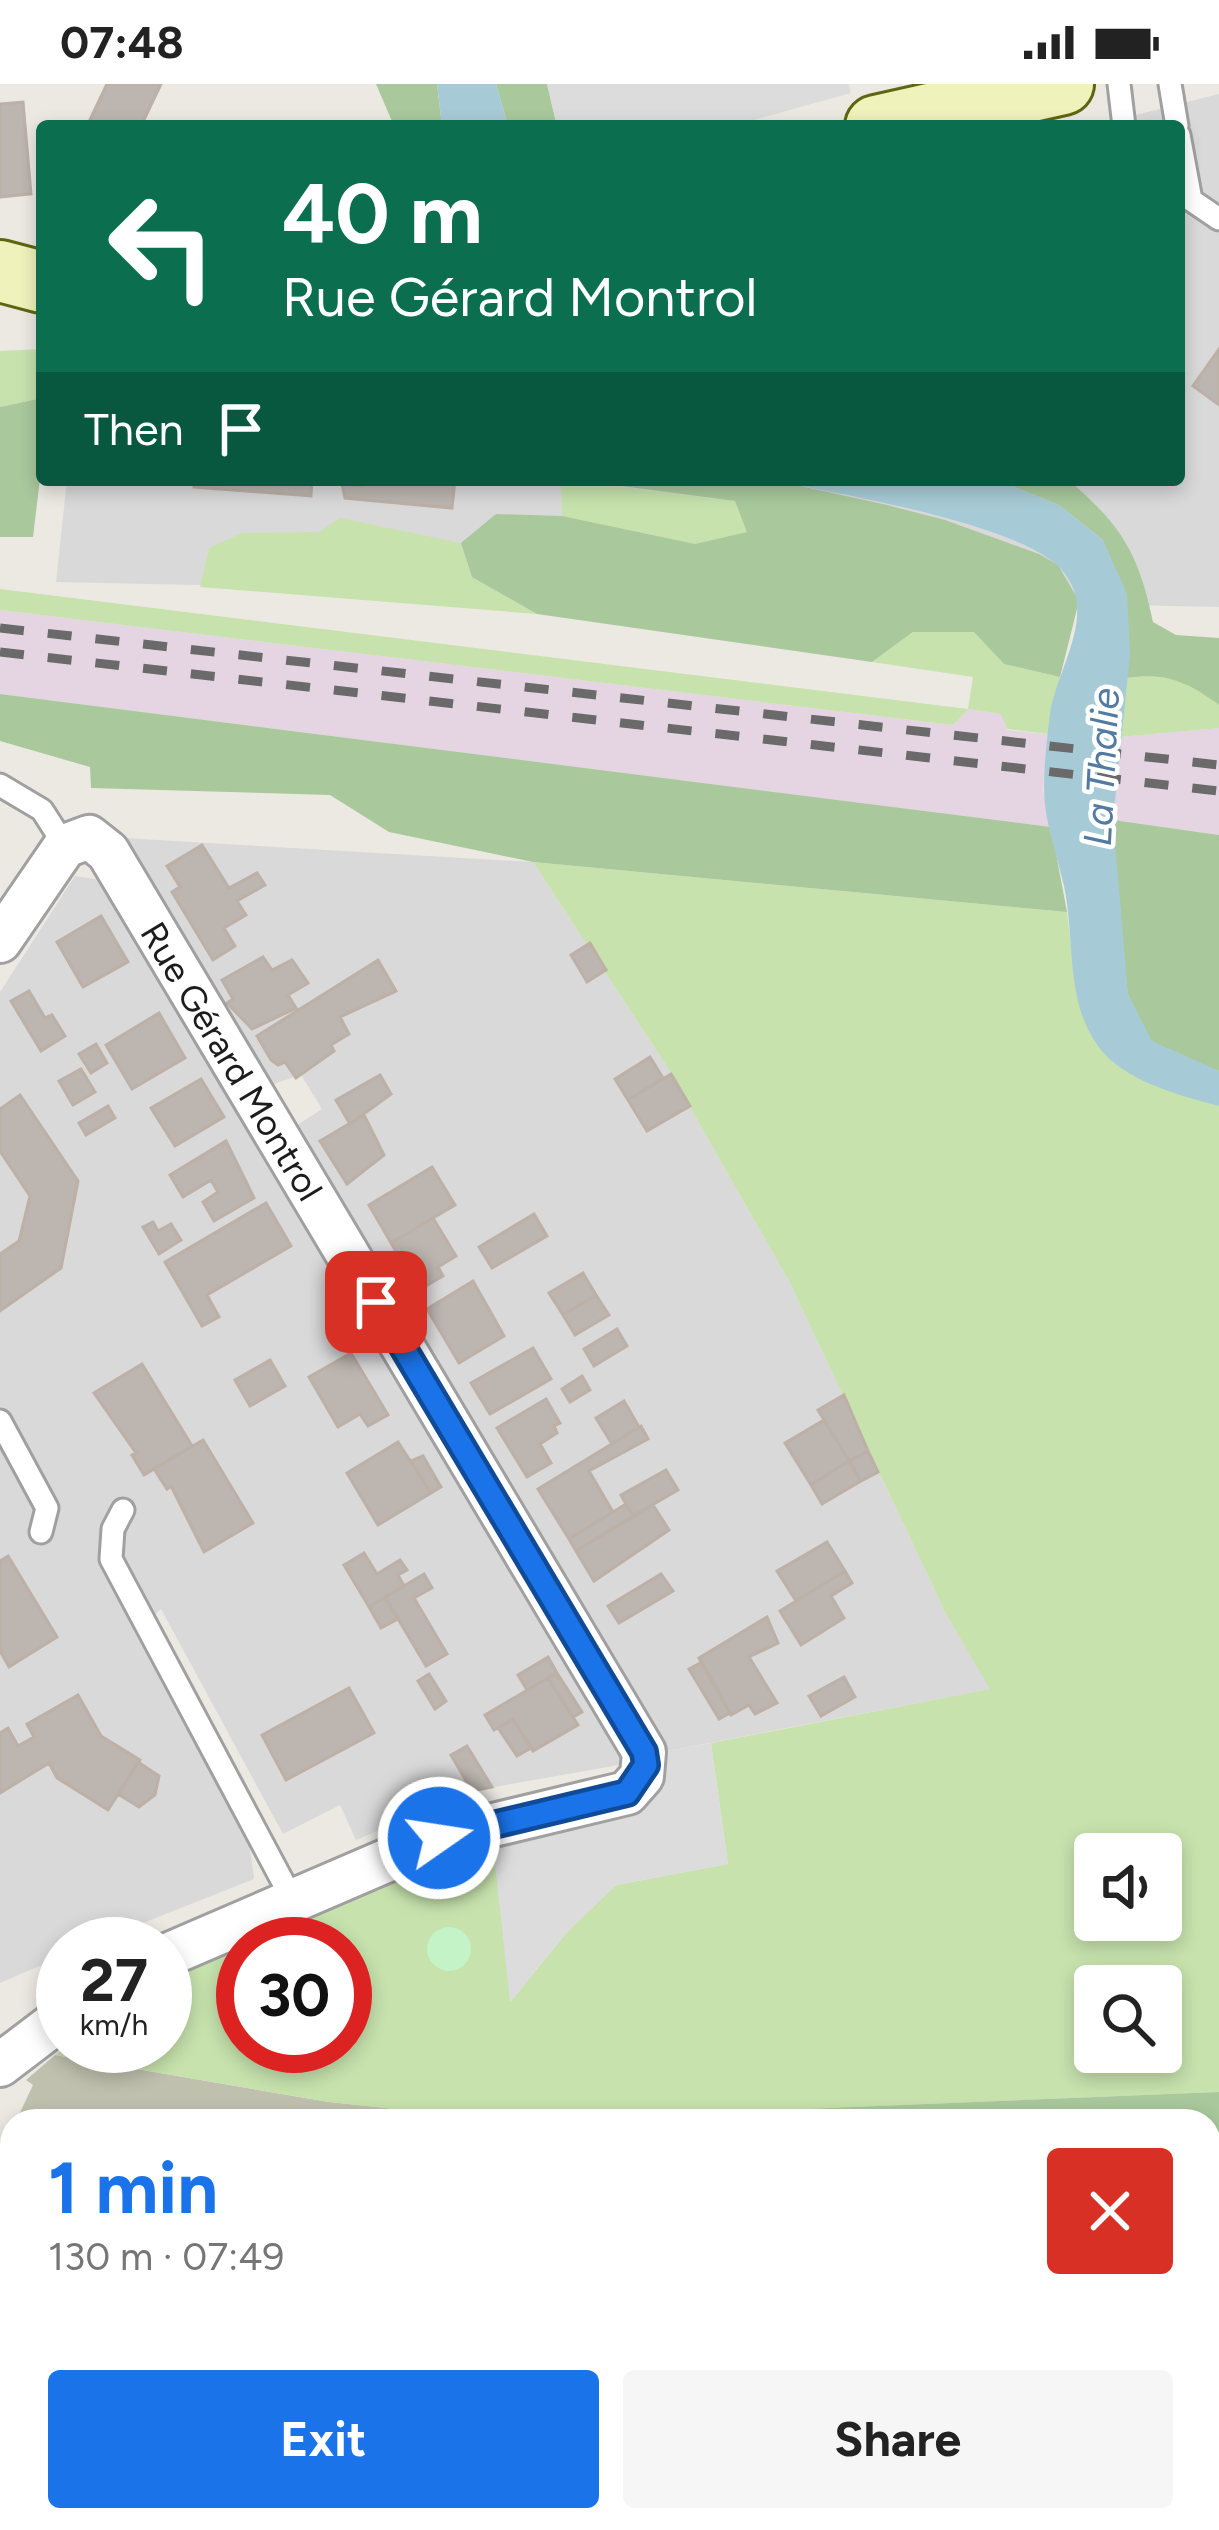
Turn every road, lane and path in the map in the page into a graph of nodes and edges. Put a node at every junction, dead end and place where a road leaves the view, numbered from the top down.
1 (1063, 84) edge
2 (1119, 84) edge
3 (1170, 84) edge
4 (903, 120) edge
5 (1123, 120) edge
6 (1176, 120) edge
7 (1185, 168) edge
8 (1219, 219) edge
9 (0, 272) edge
10 (36, 281) edge
11 (36, 284) edge
12 (0, 289) edge
13 (0, 785) edge
14 (65, 846) junction
15 (0, 941) edge
16 (0, 1421) edge
17 (123, 1510) dead end
18 (41, 1532) dead end
19 (292, 1899) junction
20 (192, 1944) edge
21 (36, 2038) edge
22 (0, 2065) edge

1 - 4 main road
2 - 5 lane
3 - 6 lane
7 - 8 lane
9 - 10 main road
11 - 12 main road
13 - 14 lane
14 - 15 street
14 - 19 street, Rue Gérard Montrol
16 - 18 lane
17 - 19 lane
19 - 20 street, Rue Gérard Montrol
21 - 22 street

